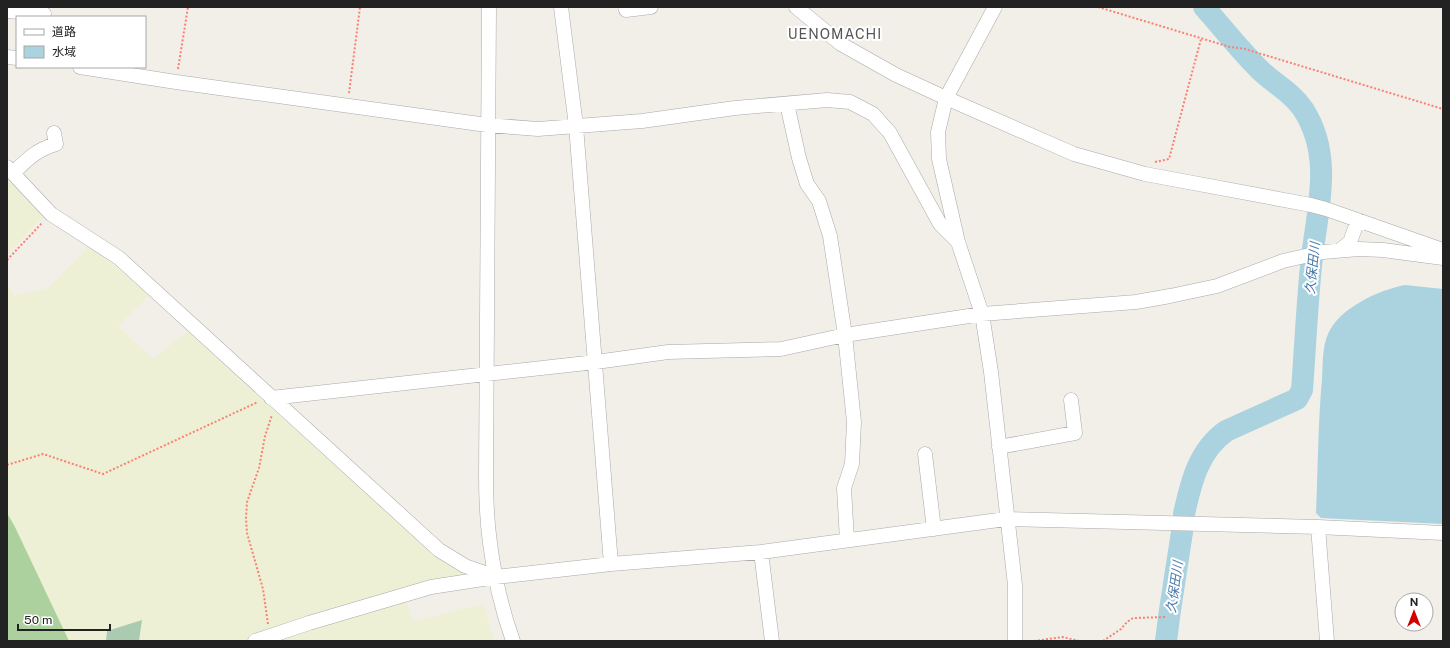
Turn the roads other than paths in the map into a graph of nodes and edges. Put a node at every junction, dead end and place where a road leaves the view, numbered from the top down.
1 (489, 7) edge
2 (561, 7) edge
3 (651, 7) edge
4 (796, 7) edge
5 (995, 7) edge
6 (626, 10) dead end
7 (7, 11) edge
8 (44, 13) edge
9 (86, 68) edge
10 (946, 98) junction
11 (787, 104) junction
12 (487, 125) junction
13 (576, 126) junction
14 (56, 144) dead end
15 (10, 170) edge
16 (1358, 220) junction
17 (958, 242) junction
18 (1340, 250) junction
19 (1443, 250) edge
20 (1443, 258) edge
21 (982, 314) junction
22 (845, 335) junction
23 (596, 362) junction
24 (486, 373) junction
25 (272, 399) junction
26 (1071, 400) dead end
27 (999, 447) junction
28 (925, 454) dead end
29 (1006, 519) junction
30 (1318, 527) junction
31 (934, 529) junction
32 (1443, 533) edge
33 (847, 540) junction
34 (761, 552) junction
35 (611, 564) junction
36 (496, 576) junction
37 (255, 641) edge
38 (513, 641) edge
39 (772, 641) edge
40 (1015, 641) edge
41 (1327, 641) edge

1 - 12 street
2 - 13 street
3 - 6 street
4 - 10 street
5 - 10 street
7 - 8 street
9 - 12 street
10 - 16 street
10 - 17 street
11 - 13 street
11 - 17 street
11 - 22 street
12 - 13 street
12 - 24 street
13 - 23 street
14 - 15 street
15 - 25 street
16 - 18 street
16 - 19 street
17 - 21 street
18 - 20 street
18 - 21 street
21 - 22 street
21 - 27 street
22 - 23 street
22 - 33 street
23 - 24 street
23 - 35 street
24 - 25 street
24 - 36 street
25 - 36 street
26 - 27 street
27 - 29 street
28 - 31 street
29 - 30 street
29 - 31 street
29 - 40 street
30 - 32 street
30 - 41 street
31 - 33 street
33 - 34 street
34 - 35 street
34 - 39 street
35 - 36 street
36 - 37 street
36 - 38 street

